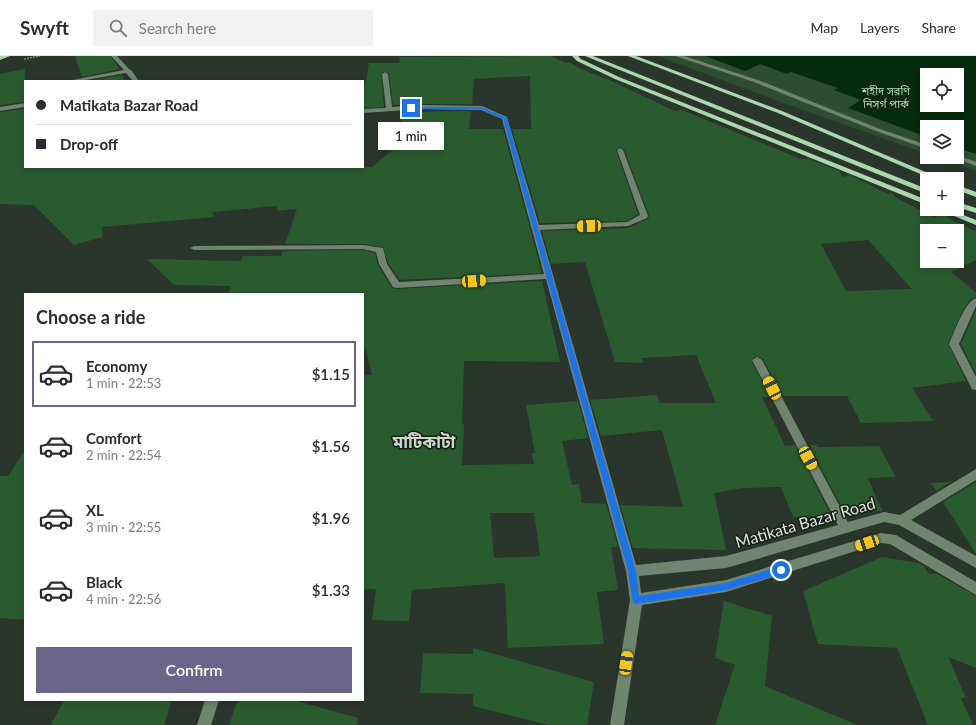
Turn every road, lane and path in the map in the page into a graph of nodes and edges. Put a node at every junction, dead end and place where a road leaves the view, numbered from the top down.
1 (7, 56) edge
2 (114, 56) edge
3 (575, 56) edge
4 (588, 56) edge
5 (631, 56) edge
6 (678, 56) edge
7 (0, 58) edge
8 (129, 71) junction
9 (385, 74) dead end
10 (76, 80) edge
11 (135, 80) edge
12 (24, 105) edge
13 (0, 109) edge
14 (388, 110) junction
15 (364, 111) edge
16 (920, 145) edge
17 (620, 150) dead end
18 (964, 160) edge
19 (976, 164) edge
20 (921, 172) edge
21 (920, 189) edge
22 (964, 190) edge
23 (976, 195) edge
24 (920, 200) edge
25 (964, 207) edge
26 (976, 211) edge
27 (959, 216) edge
28 (976, 223) edge
29 (535, 228) junction
30 (194, 248) dead end
31 (549, 276) junction
32 (976, 301) edge
33 (757, 360) dead end
34 (976, 386) edge
35 (976, 474) edge
36 (901, 520) junction
37 (845, 528) junction
38 (976, 562) edge
39 (632, 571) junction
40 (976, 589) edge
41 (636, 600) junction
42 (212, 701) edge
43 (204, 725) edge
44 (617, 725) edge

1 - 7 main road
2 - 8 street
3 - 24 main road
4 - 21 main road
5 - 20 main road
6 - 16 street
8 - 10 street
8 - 11 street
9 - 14 street
12 - 13 street
14 - 15 street
14 - 29 street
17 - 29 street
18 - 19 street
22 - 23 main road
25 - 26 main road
27 - 28 main road
29 - 31 street
30 - 31 street
31 - 39 street
32 - 34 street
33 - 37 street
35 - 36 street
36 - 37 street, Matikata Bazar Road
36 - 38 street, Matikata Bazar Road
37 - 39 street, Matikata Bazar Road
39 - 41 street
40 - 41 street
41 - 44 street
42 - 43 street

